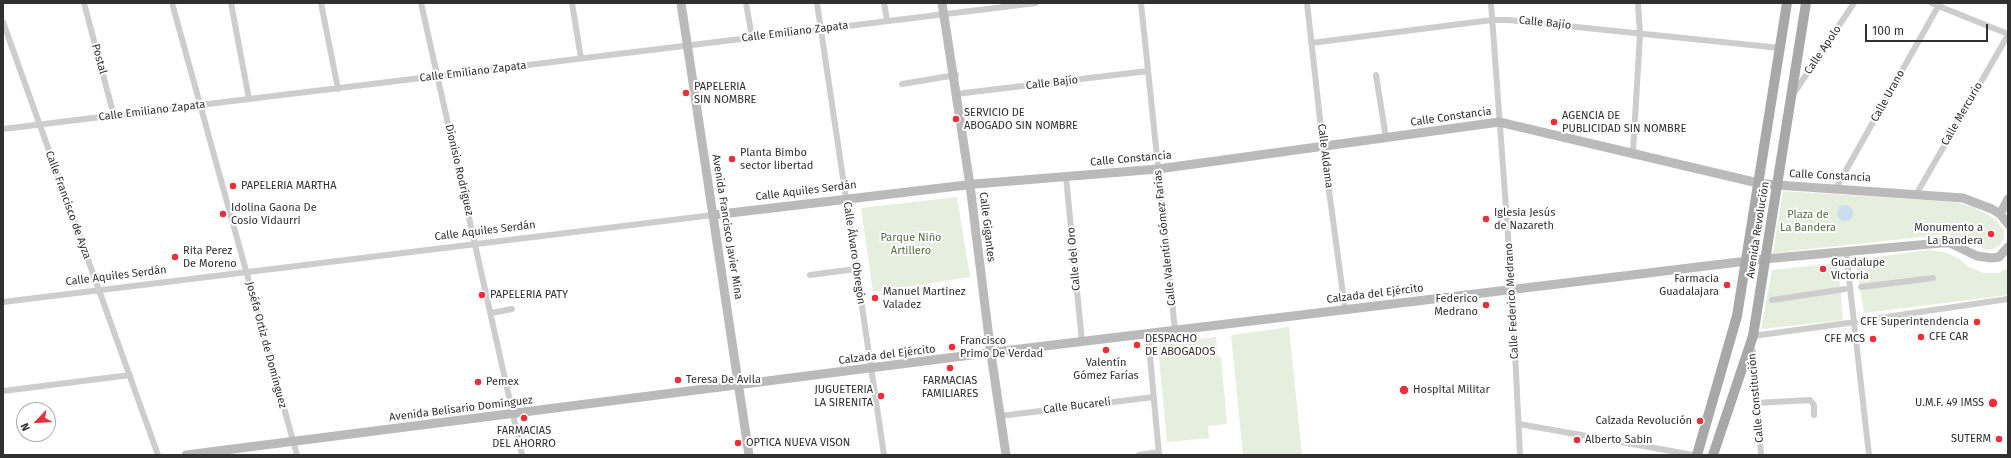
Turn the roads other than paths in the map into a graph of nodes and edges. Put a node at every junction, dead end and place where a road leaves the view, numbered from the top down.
1 (84, 3) edge
2 (172, 3) edge
3 (231, 3) edge
4 (321, 3) edge
5 (421, 3) edge
6 (572, 3) edge
7 (681, 3) edge
8 (746, 3) edge
9 (817, 3) edge
10 (884, 3) edge
11 (942, 3) edge
12 (1036, 3) edge
13 (1141, 3) edge
14 (1307, 3) edge
15 (1491, 3) edge
16 (1638, 3) edge
17 (1787, 3) edge
18 (1806, 3) edge
19 (1854, 3) edge
20 (1931, 3) edge
21 (1939, 4) edge
22 (944, 14) junction
23 (887, 20) junction
24 (1492, 20) junction
25 (3, 22) edge
26 (821, 28) junction
27 (1640, 34) junction
28 (2008, 34) edge
29 (752, 37) junction
30 (1312, 43) junction
31 (687, 45) junction
32 (1780, 48) junction
33 (580, 58) junction
34 (1148, 71) junction
35 (955, 75) junction
36 (1376, 75) dead end
37 (438, 76) junction
38 (902, 84) dead end
39 (338, 88) junction
40 (956, 94) junction
41 (1792, 96) junction
42 (249, 99) junction
43 (200, 105) junction
44 (114, 116) junction
45 (1499, 122) junction
46 (40, 125) junction
47 (3, 129) edge
48 (1386, 138) junction
49 (1323, 146) junction
50 (1633, 152) junction
51 (1158, 169) junction
52 (1066, 177) junction
53 (1758, 183) junction
54 (970, 185) junction
55 (1777, 185) junction
56 (1836, 188) junction
57 (1917, 193) junction
58 (846, 198) junction
59 (2008, 199) edge
60 (2000, 214) junction
61 (713, 215) junction
62 (2008, 224) edge
63 (476, 244) junction
64 (2008, 247) edge
65 (1846, 252) junction
66 (2003, 257) edge
67 (1764, 259) junction
68 (1746, 262) junction
69 (856, 269) junction
70 (246, 272) junction
71 (810, 275) dead end
72 (1933, 278) dead end
73 (1862, 287) dead end
74 (1845, 289) dead end
75 (99, 290) junction
76 (1512, 290) junction
77 (1772, 300) dead end
78 (2008, 300) edge
79 (3, 302) edge
80 (512, 309) dead end
81 (1345, 309) junction
82 (491, 313) junction
83 (1866, 320) dead end
84 (1855, 322) junction
85 (1175, 330) junction
86 (1148, 334) junction
87 (1751, 339) junction
88 (1082, 342) junction
89 (991, 354) junction
90 (871, 369) junction
91 (130, 375) junction
92 (738, 385) junction
93 (3, 391) edge
94 (1154, 397) junction
95 (1758, 403) junction
96 (513, 414) junction
97 (1814, 415) dead end
98 (1000, 416) junction
99 (1519, 424) junction
100 (293, 442) junction
101 (1159, 453) edge
102 (158, 455) edge
103 (186, 455) edge
104 (297, 455) edge
105 (522, 455) edge
106 (749, 455) edge
107 (884, 455) edge
108 (1006, 455) edge
109 (1140, 455) edge
110 (1520, 455) edge
111 (1696, 455) edge
112 (1713, 455) edge
113 (1761, 455) edge
114 (1869, 455) edge

1 - 44 street, Postal
2 - 43 street, Joséfa Ortiz de Domínguez
3 - 42 street
4 - 39 street
5 - 37 street, Dionisio Rodríguez
6 - 33 street
7 - 31 main road, Avenida Francisco Javier Mina
8 - 29 street
9 - 26 street, Calle Álvaro Obregón
10 - 23 street
11 - 22 main road, Calle Gigantes
12 - 22 street, Calle Emiliano Zapata
13 - 34 street, Calle Valentín Gómez Farías
14 - 30 street, Calle Aldama
15 - 24 street, Calle Federico Medrano
16 - 27 street
17 - 32 main road, Avenida Revolución
18 - 41 main road, Avenida Revolución
19 - 41 street, Calle Apolo
20 - 21 street
21 - 28 street
21 - 56 street, Calle Urano
22 - 23 street, Calle Emiliano Zapata
22 - 35 main road, Calle Gigantes
23 - 26 street, Calle Emiliano Zapata
24 - 27 street, Calle Bajío
24 - 30 street, Calle Bajío
24 - 45 street, Calle Federico Medrano
25 - 46 street, Calle Francisco de Ayza
26 - 29 street, Calle Emiliano Zapata
26 - 58 street, Calle Álvaro Obregón
27 - 32 street, Calle Bajío
27 - 50 street
28 - 57 street, Calle Mercurio
29 - 31 street, Calle Emiliano Zapata
30 - 49 street, Calle Aldama
31 - 33 street, Calle Emiliano Zapata
31 - 61 main road, Avenida Francisco Javier Mina
32 - 53 main road, Avenida Revolución
33 - 37 street, Calle Emiliano Zapata
34 - 40 street, Calle Bajío
34 - 51 street, Calle Valentín Gómez Farías
35 - 38 street
35 - 40 main road, Calle Gigantes
36 - 48 street
37 - 39 street, Calle Emiliano Zapata
37 - 63 street, Dionisio Rodríguez
39 - 42 street, Calle Emiliano Zapata
40 - 54 main road, Calle Gigantes
41 - 55 main road, Avenida Revolución
42 - 43 street, Calle Emiliano Zapata
43 - 44 street, Calle Emiliano Zapata
43 - 70 street, Joséfa Ortiz de Domínguez
44 - 46 street, Calle Emiliano Zapata
45 - 48 main road, Calle Constancia
45 - 50 main road, Calle Constancia
45 - 76 street, Calle Federico Medrano
46 - 47 street, Calle Emiliano Zapata
46 - 75 street, Calle Francisco de Ayza
48 - 49 main road, Calle Constancia
49 - 51 main road, Calle Constancia
49 - 81 street, Calle Aldama
50 - 53 main road, Calle Constancia
51 - 52 main road, Calle Constancia
51 - 85 street, Calle Valentín Gómez Farías
52 - 54 main road, Calle Constancia
52 - 88 street, Calle del Oro
53 - 55 main road, Calle Constancia
53 - 68 main road, Avenida Revolución
54 - 58 main road, Calle Aquiles Serdán
54 - 89 main road, Calle Gigantes
55 - 56 main road, Calle Constancia
55 - 67 main road, Avenida Revolución
56 - 57 main road, Calle Constancia
57 - 60 main road, Calle Constancia
58 - 61 main road, Calle Aquiles Serdán
58 - 69 street, Calle Álvaro Obregón
59 - 60 main road
60 - 62 main road
61 - 63 street, Calle Aquiles Serdán
61 - 92 main road, Avenida Francisco Javier Mina
63 - 70 street, Calle Aquiles Serdán
63 - 82 street, Dionisio Rodríguez
64 - 66 main road, Calzada del Ejército
65 - 66 main road, Calzada del Ejército
65 - 67 main road, Calzada del Ejército
65 - 84 street
67 - 68 main road, Calzada del Ejército
67 - 87 main road, Avenida Revolución
68 - 76 main road, Calzada del Ejército
68 - 111 main road, Avenida Revolución
69 - 71 street
69 - 90 street, Calle Álvaro Obregón
70 - 75 street, Calle Aquiles Serdán
70 - 100 street, Joséfa Ortiz de Domínguez
72 - 73 street
74 - 77 street
75 - 79 street, Calle Aquiles Serdán
75 - 91 street, Calle Francisco de Ayza
76 - 81 main road, Calzada del Ejército
76 - 99 street, Calle Federico Medrano
78 - 83 street
80 - 82 street
81 - 85 main road, Calzada del Ejército
82 - 96 street, Dionisio Rodríguez
84 - 87 street
84 - 114 street
85 - 86 main road, Calzada del Ejército
86 - 88 main road, Calzada del Ejército
86 - 94 street
87 - 95 street, Calle Constitución
87 - 112 main road, Avenida Revolución
88 - 89 main road, Calzada del Ejército
89 - 90 main road, Calzada del Ejército
89 - 98 main road, Calle Gigantes
90 - 92 main road, Calzada del Ejército
90 - 107 street, Calle Álvaro Obregón
91 - 93 street
91 - 102 street, Calle Francisco de Ayza
92 - 96 main road, Avenida Belisario Domínguez
92 - 106 main road, Avenida Francisco Javier Mina
94 - 98 street, Calle Bucareli
94 - 101 street
95 - 97 street
95 - 113 street, Calle Constitución
96 - 100 main road, Avenida Belisario Domínguez
96 - 105 street, Dionisio Rodríguez
98 - 108 main road, Calle Gigantes
99 - 110 street, Calle Federico Medrano
99 - 111 street
100 - 103 main road, Avenida Belisario Domínguez
100 - 104 street, Joséfa Ortiz de Domínguez
101 - 109 street

